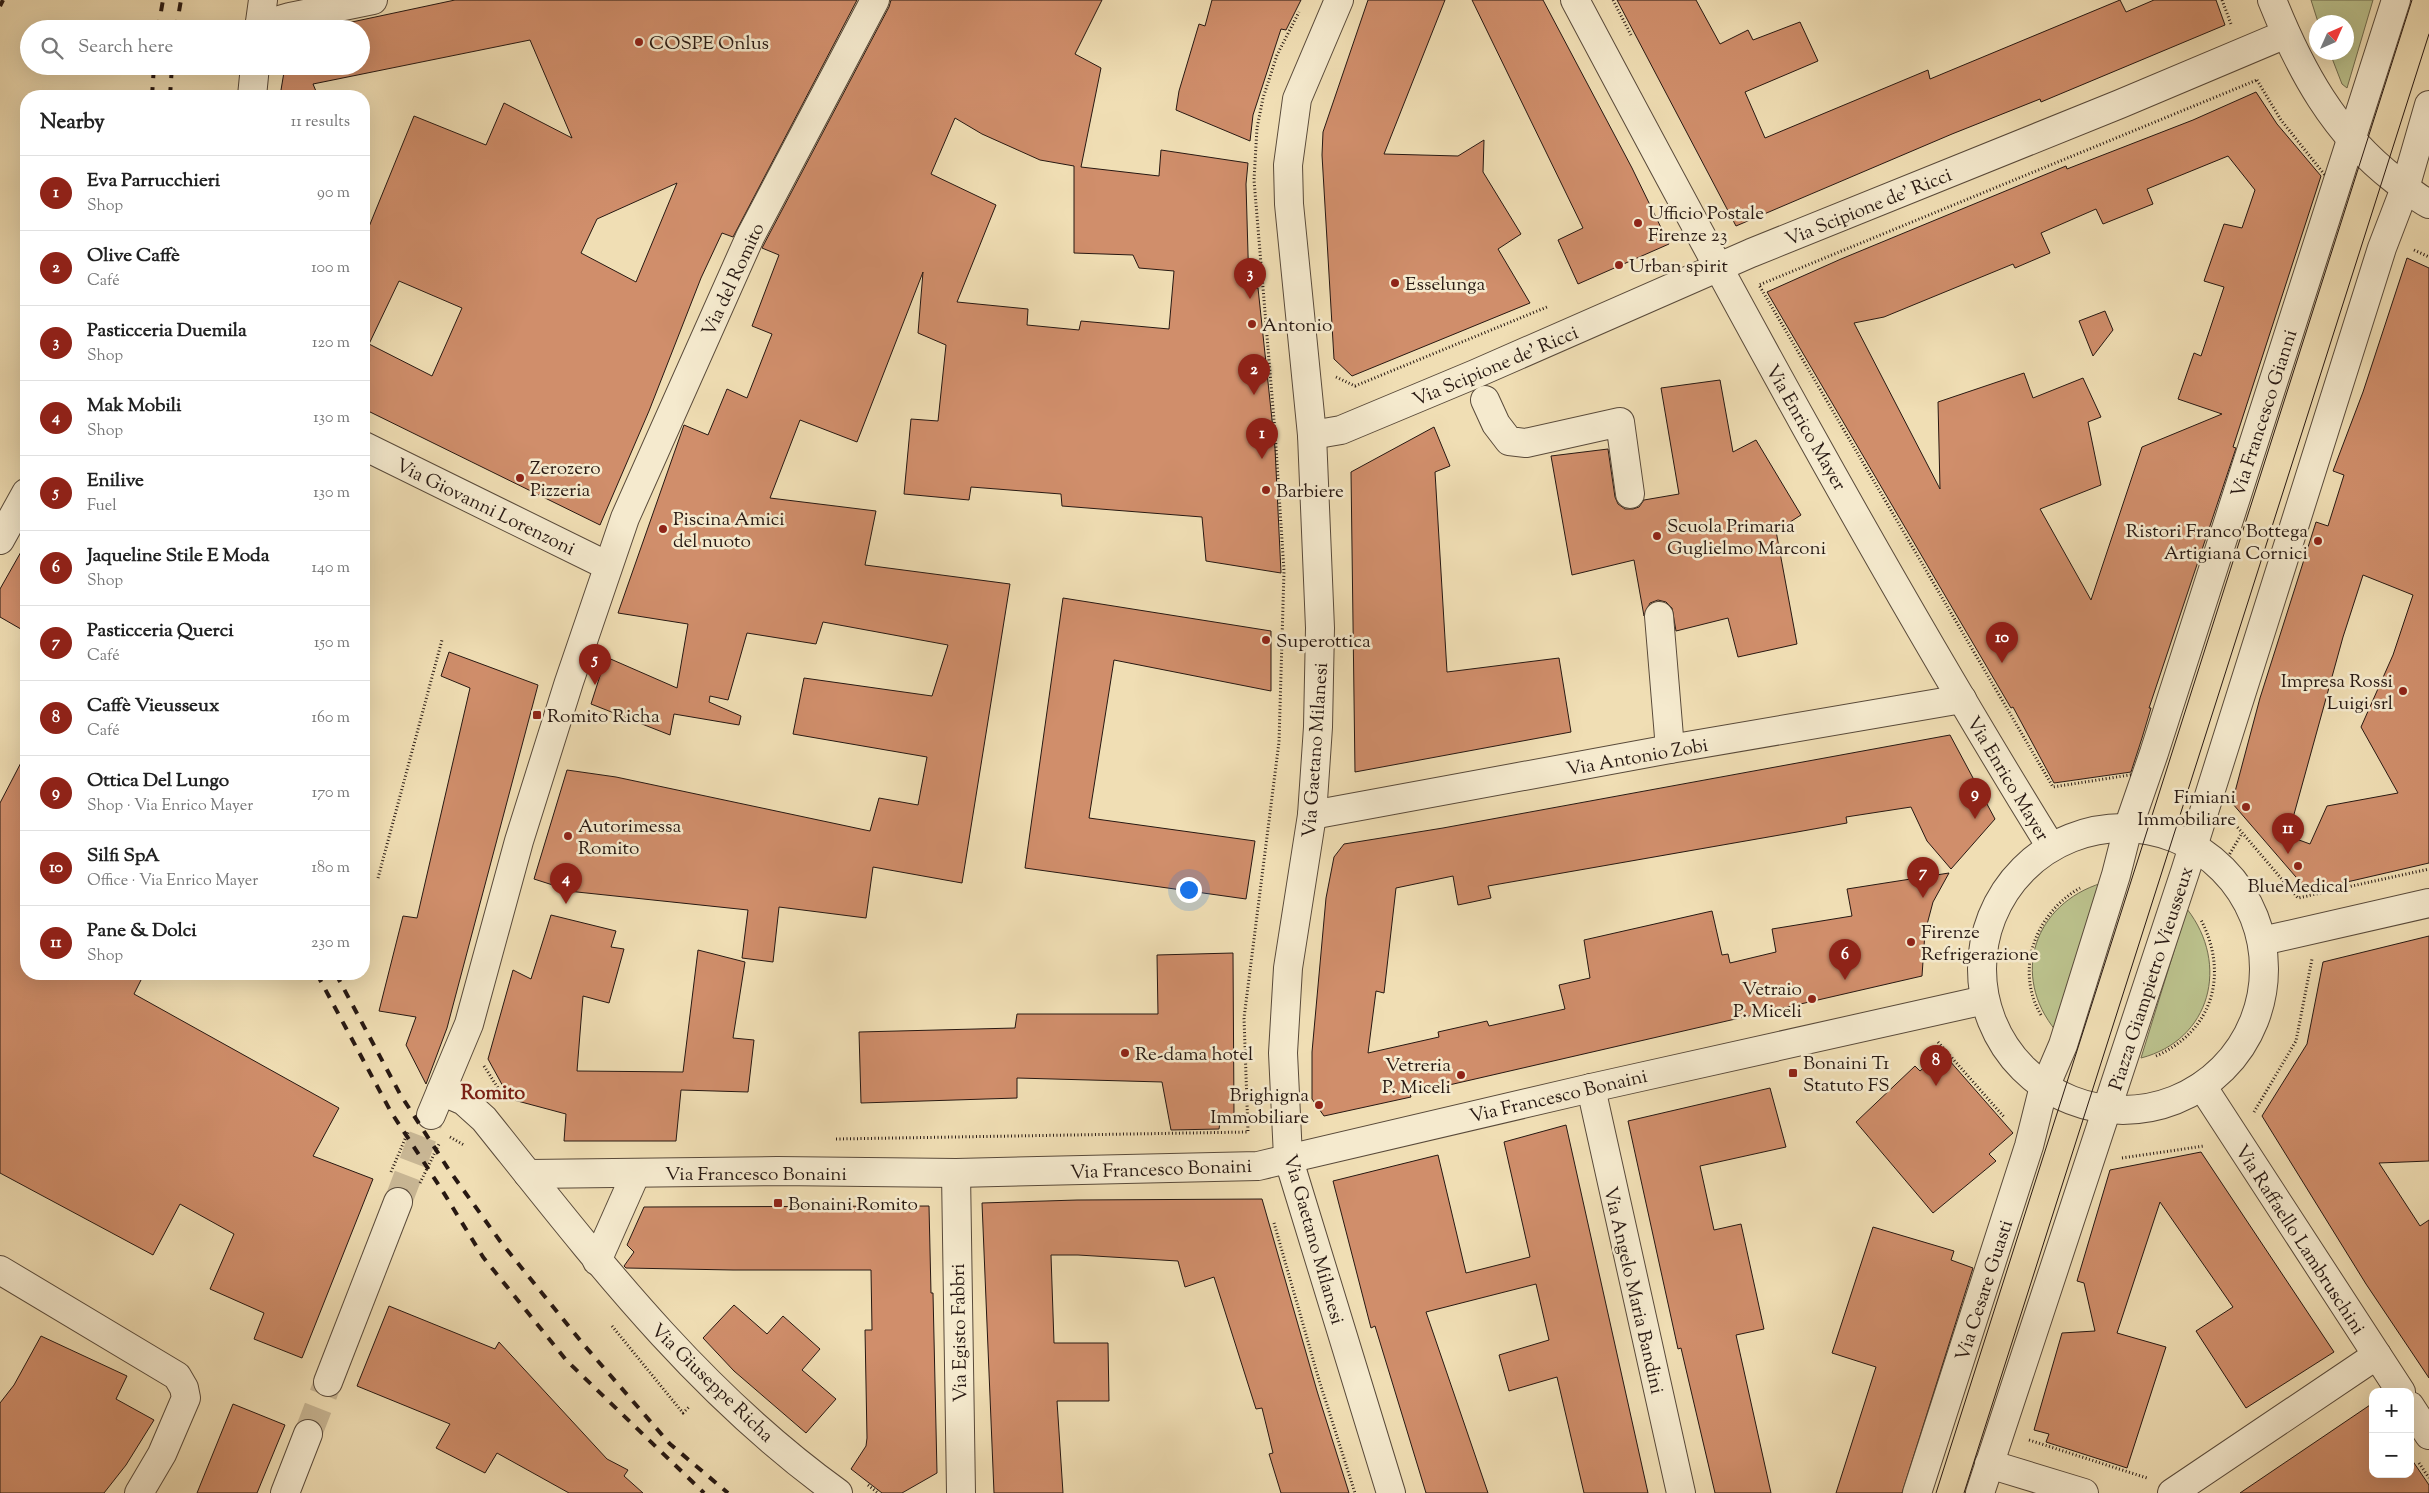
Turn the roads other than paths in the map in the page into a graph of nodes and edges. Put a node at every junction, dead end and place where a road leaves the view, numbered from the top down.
1 (373, 0) edge
2 (875, 0) edge
3 (1339, 0) edge
4 (1575, 0) edge
5 (2272, 0) edge
6 (2396, 0) edge
7 (260, 18) edge
8 (2286, 34) junction
9 (254, 75) edge
10 (253, 90) edge
11 (2429, 105) edge
12 (2350, 140) junction
13 (2405, 188) junction
14 (2429, 204) edge
15 (1717, 268) junction
16 (1485, 400) dead end
17 (1312, 435) junction
18 (370, 449) edge
19 (1630, 494) dead end
20 (20, 504) edge
21 (0, 540) edge
22 (608, 566) junction
23 (1659, 616) dead end
24 (1962, 699) junction
25 (1670, 749) junction
26 (1312, 815) junction
27 (2128, 828) junction
28 (2051, 847) junction
29 (2193, 847) junction
30 (2429, 903) edge
31 (2262, 941) junction
32 (1985, 1000) junction
33 (2045, 1086) junction
34 (2202, 1086) junction
35 (1591, 1088) junction
36 (2108, 1109) junction
37 (439, 1113) joint
38 (1288, 1157) junction
39 (636, 1173) junction
40 (956, 1173) junction
41 (528, 1174) junction
42 (408, 1194) tunnel mouth
43 (597, 1262) junction
44 (0, 1270) edge
45 (2377, 1355) junction
46 (328, 1382) tunnel mouth
47 (2398, 1388) edge
48 (2414, 1412) edge
49 (308, 1434) tunnel mouth
50 (2429, 1435) edge
51 (1989, 1464) junction
52 (2163, 1483) edge
53 (139, 1493) edge
54 (285, 1493) edge
55 (838, 1493) edge
56 (960, 1493) edge
57 (1391, 1493) edge
58 (1681, 1493) edge
59 (1917, 1493) edge
60 (1980, 1493) edge
61 (2084, 1493) edge

1 - 7 street
2 - 22 street, Via del Romito
3 - 17 street, Via Gaetano Milanesi
4 - 15 street, Via Enrico Mayer
5 - 8 street
6 - 12 street, Via Francesco Gianni
8 - 12 street
8 - 15 street, Via Scipione de' Ricci
9 - 10 street
11 - 13 street
12 - 13 street
12 - 27 street, Via Francesco Gianni
13 - 14 street
13 - 29 street
15 - 17 street, Via Scipione de' Ricci
15 - 24 street, Via Enrico Mayer
16 - 19 street
17 - 26 street, Via Gaetano Milanesi
18 - 22 street, Via Giovanni Lorenzoni
20 - 21 street
22 - 37 street, Via del Romito
23 - 25 street
24 - 25 street, Via Antonio Zobi
24 - 28 street, Via Enrico Mayer
25 - 26 street, Via Antonio Zobi
26 - 38 street, Via Gaetano Milanesi
27 - 28 street, Piazza Giampietro Vieusseux
27 - 29 street, Piazza Giampietro Vieusseux
27 - 33 street
28 - 32 street, Piazza Giampietro Vieusseux
29 - 31 street, Piazza Giampietro Vieusseux
29 - 36 street, Piazza Giampietro Vieusseux
30 - 31 street
31 - 34 street, Piazza Giampietro Vieusseux
32 - 33 street, Piazza Giampietro Vieusseux
32 - 35 street, Via Francesco Bonaini
33 - 36 street, Piazza Giampietro Vieusseux
33 - 59 street, Via Cesare Guasti
34 - 36 street, Piazza Giampietro Vieusseux
34 - 45 street, Via Raffaello Lambruschini
35 - 38 street, Via Francesco Bonaini
35 - 58 street, Via Angelo Maria Bandini
36 - 51 street
37 - 41 street, Via Giuseppe Richa
38 - 40 street, Via Francesco Bonaini
38 - 57 street, Via Gaetano Milanesi
39 - 40 street, Via Francesco Bonaini
39 - 41 street, Via Francesco Bonaini
39 - 43 street
40 - 56 street, Via Egisto Fabbri
41 - 43 street, Via Giuseppe Richa
42 - 46 street
43 - 55 street, Via Giuseppe Richa
44 - 53 street
45 - 47 street, Via Raffaello Lambruschini
45 - 52 street
48 - 50 street
49 - 54 street
51 - 60 street
51 - 61 street

